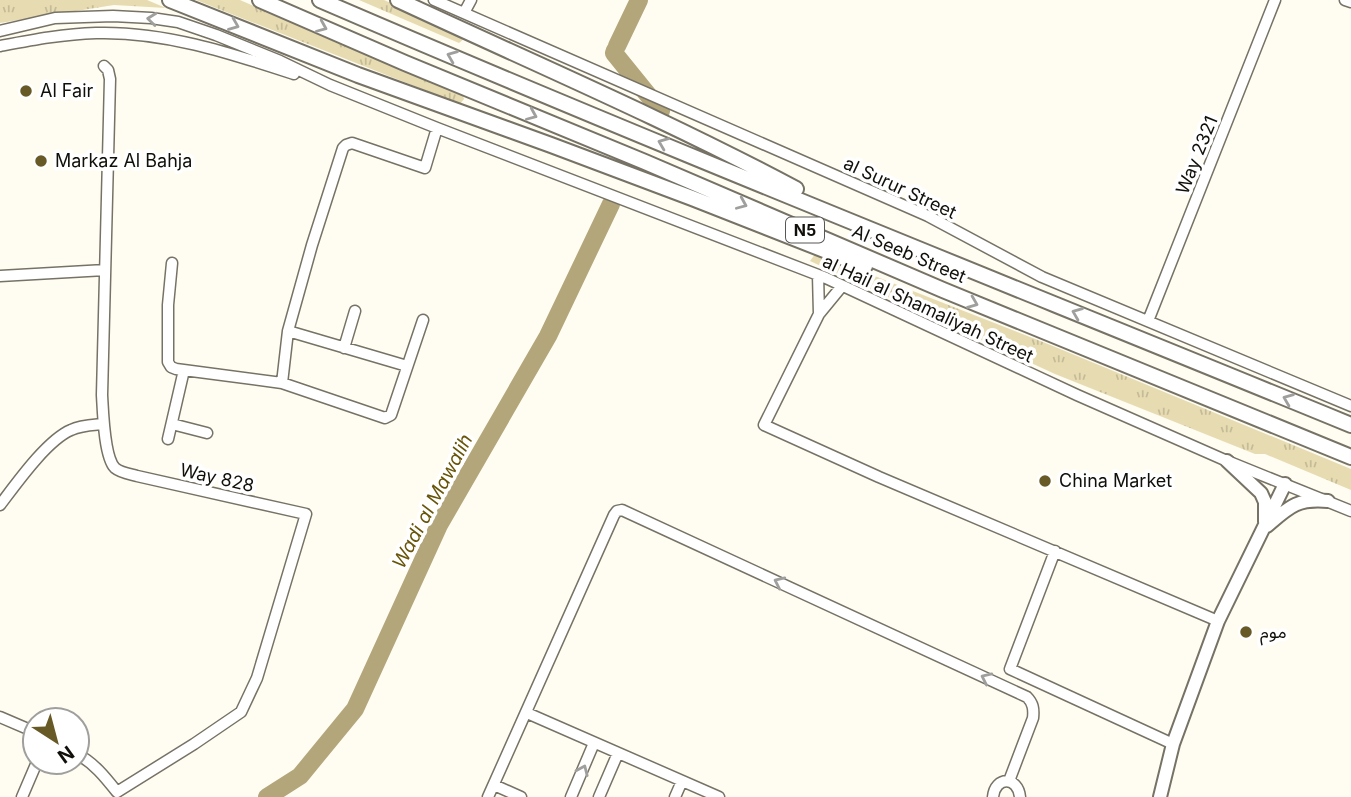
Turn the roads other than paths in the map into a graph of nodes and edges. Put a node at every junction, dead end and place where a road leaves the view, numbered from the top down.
1 (170, 0) edge
2 (260, 0) edge
3 (320, 0) edge
4 (398, 0) edge
5 (434, 0) edge
6 (471, 0) edge
7 (1275, 0) edge
8 (1345, 0) edge
9 (1351, 2) edge
10 (464, 13) junction
11 (76, 16) junction
12 (0, 31) edge
13 (63, 35) junction
14 (0, 46) edge
15 (104, 66) dead end
16 (330, 85) junction
17 (437, 128) junction
18 (868, 228) junction
19 (172, 263) dead end
20 (106, 271) junction
21 (818, 275) junction
22 (0, 276) edge
23 (842, 286) junction
24 (943, 290) junction
25 (355, 311) dead end
26 (819, 314) junction
27 (423, 320) dead end
28 (1148, 321) junction
29 (288, 331) junction
30 (344, 348) junction
31 (407, 366) junction
32 (184, 370) junction
33 (282, 383) junction
34 (1351, 406) edge
35 (103, 424) junction
36 (172, 424) junction
37 (1351, 425) edge
38 (207, 433) dead end
39 (169, 439) dead end
40 (1351, 457) edge
41 (1227, 461) junction
42 (1285, 484) junction
43 (1328, 501) junction
44 (0, 506) edge
45 (1351, 511) edge
46 (1264, 528) junction
47 (1055, 551) junction
48 (1218, 621) junction
49 (527, 713) junction
50 (0, 717) edge
51 (21, 726) edge
52 (594, 743) junction
53 (1173, 744) junction
54 (618, 753) junction
55 (91, 763) edge
56 (31, 776) edge
57 (682, 781) junction
58 (1009, 782) junction
59 (494, 785) junction
60 (704, 794) edge
61 (114, 795) edge
62 (1023, 796) edge
63 (22, 797) edge
64 (488, 797) edge
65 (521, 797) edge
66 (571, 797) edge
67 (599, 797) edge
68 (675, 797) edge
69 (719, 797) edge
70 (993, 797) edge
71 (1160, 797) edge

1 -> 24 highway
2 -> 24 highway, Al Seeb Street / N5
18 -> 3 highway, Al Seeb Street / N5
4 - 18 highway
5 - 10 street, al Surur Street
6 - 10 street
7 - 28 street, Way 2321
8 - 9 street
10 - 28 street, al Surur Street
11 - 12 street, al Hail al Shamaliyah Street
11 - 13 street
16 -> 11 street, al Hail al Shamaliyah Street
13 - 14 street, al Hail al Shamaliyah Street
13 - 16 street, al Hail al Shamaliyah Street
15 - 20 street, Way 828
16 - 17 street, al Hail al Shamaliyah Street
17 - 21 street, al Hail al Shamaliyah Street
17 - 29 street
37 -> 18 highway, Al Seeb Street / N5
19 - 32 street
20 - 22 street
20 - 35 street, Way 828
21 - 23 street, al Hail al Shamaliyah Street
21 - 26 street
23 - 26 street
23 - 41 street, al Hail al Shamaliyah Street
24 -> 40 highway, Al Seeb Street / N5
25 - 30 street
26 - 47 street
27 - 31 street
28 - 34 street, al Surur Street
29 - 30 street
29 - 33 street
30 - 31 street
31 - 33 street
32 - 33 street
32 - 36 street
35 - 44 street
35 - 61 street, Way 828
36 - 38 street
36 - 39 street
41 - 42 street, al Hail al Shamaliyah Street
41 - 46 main road
42 - 43 street, al Hail al Shamaliyah Street
42 - 46 main road
43 - 45 street, al Hail al Shamaliyah Street
43 - 46 main road
46 - 48 main road
47 - 48 street
47 - 53 street
48 - 53 main road
49 - 52 street
58 -> 49 street
49 - 59 street
50 - 51 street
52 - 54 street
66 -> 52 street
53 - 71 main road
54 - 57 street
54 - 67 street
55 - 61 street, Way 828
56 - 63 street
57 - 60 street
57 - 68 street
58 - 62 street
58 - 70 street
59 - 64 street
59 - 65 street
60 - 69 street

